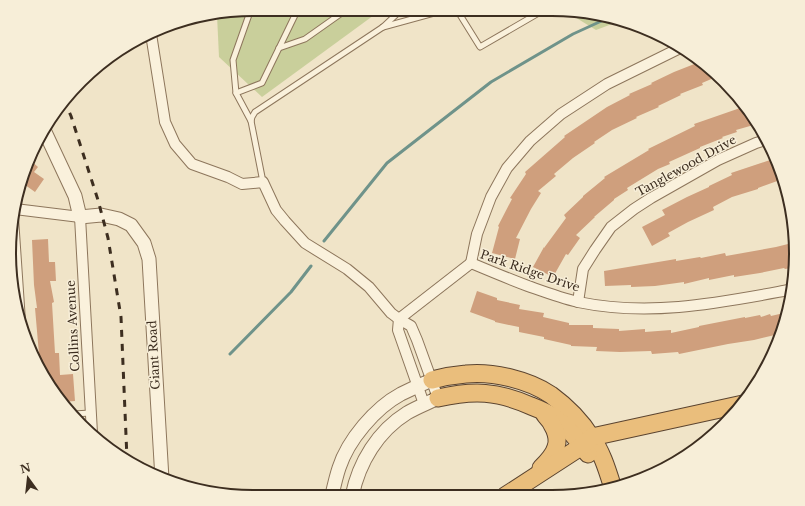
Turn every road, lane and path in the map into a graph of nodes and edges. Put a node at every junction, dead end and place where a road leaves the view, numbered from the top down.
1 (248, 16) edge
2 (295, 16) edge
3 (338, 16) edge
4 (394, 16) edge
5 (423, 16) edge
6 (461, 16) edge
7 (533, 16) edge
8 (382, 27) junction
9 (152, 38) edge
10 (279, 48) junction
11 (675, 50) edge
12 (236, 93) junction
13 (251, 121) junction
14 (47, 136) edge
15 (761, 142) edge
16 (263, 182) junction
17 (20, 210) edge
18 (80, 217) junction
19 (472, 263) junction
20 (786, 291) edge
21 (578, 302) junction
22 (399, 319) junction
23 (425, 383) junction
24 (431, 401) junction
25 (732, 407) edge
26 (540, 410) junction
27 (90, 413) junction
28 (79, 414) edge
29 (91, 426) edge
30 (587, 442) junction
31 (162, 472) edge
32 (611, 482) edge
33 (524, 484) junction
34 (602, 484) edge
35 (333, 490) edge
36 (353, 490) edge
37 (514, 490) edge

1 - 12 lane
2 - 10 lane
3 - 10 lane
4 - 8 lane
5 - 8 lane
6 - 7 lane
8 - 13 lane
9 - 16 street
10 - 12 lane
11 - 19 street
12 - 13 lane
13 - 16 lane
14 - 18 street
15 - 21 street, Tanglewood Drive
16 - 22 street
17 - 18 street
18 - 27 street, Collins Avenue
18 - 31 street, Giant Road
19 - 21 street, Park Ridge Drive
19 - 22 street, Park Ridge Drive
20 - 21 street, Park Ridge Drive
22 - 23 street
22 - 23 street
23 - 24 street
23 - 24 street
23 - 30 highway
23 - 35 street
24 - 26 highway
24 - 36 street
25 - 30 highway
26 - 30 highway
26 - 33 highway
27 - 28 lane
27 - 29 street, Collins Avenue
30 - 32 highway
30 - 33 highway
30 - 34 highway
33 - 37 highway

